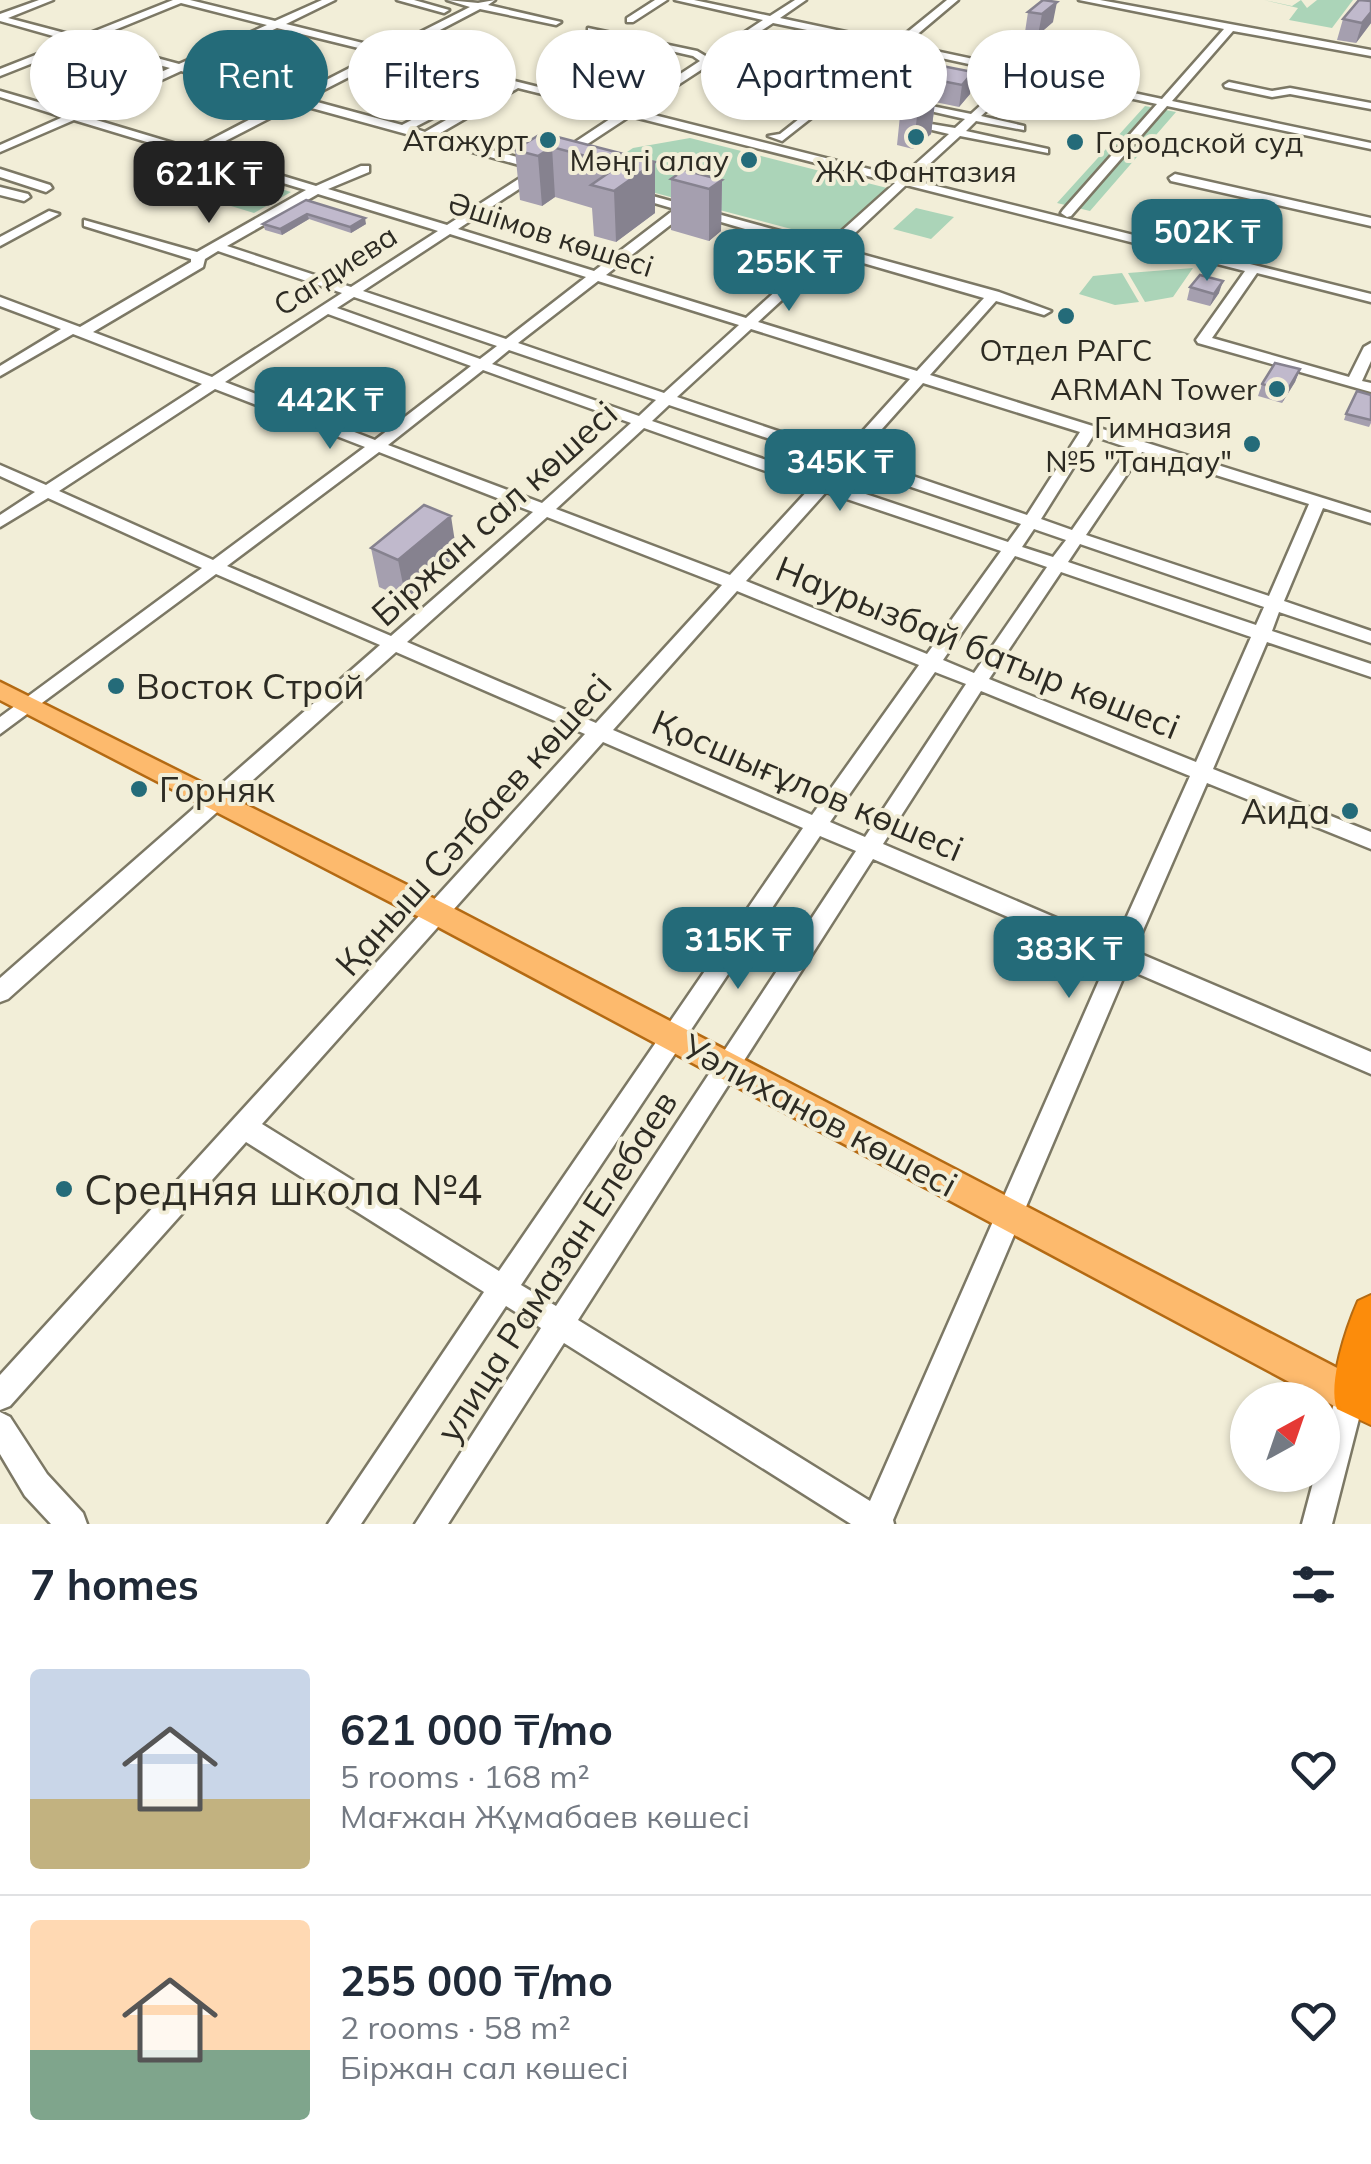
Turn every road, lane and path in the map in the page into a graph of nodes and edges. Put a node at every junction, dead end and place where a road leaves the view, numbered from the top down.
1 (48, 0) edge
2 (180, 0) edge
3 (330, 0) edge
4 (402, 0) edge
5 (662, 0) edge
6 (680, 0) edge
7 (801, 0) edge
8 (1084, 0) edge
9 (485, 3) edge
10 (952, 3) edge
11 (448, 5) edge
12 (2, 18) edge
13 (772, 19) junction
14 (630, 20) dead end
15 (556, 22) dead end
16 (276, 24) junction
17 (1231, 27) junction
18 (43, 30) edge
19 (107, 30) edge
20 (432, 30) edge
21 (755, 30) edge
22 (918, 30) edge
23 (348, 42) edge
24 (1371, 53) edge
25 (30, 61) edge
26 (163, 63) edge
27 (180, 67) junction
28 (183, 68) edge
29 (0, 73) edge
30 (163, 75) edge
31 (967, 78) edge
32 (517, 84) edge
33 (1228, 86) dead end
34 (536, 89) edge
35 (0, 94) edge
36 (1140, 97) edge
37 (1165, 102) junction
38 (30, 103) edge
39 (1371, 106) edge
40 (328, 107) edge
41 (63, 120) edge
42 (85, 120) edge
43 (257, 120) edge
44 (420, 120) edge
45 (454, 120) edge
46 (615, 120) edge
47 (658, 120) edge
48 (971, 120) edge
49 (982, 120) edge
50 (911, 122) edge
51 (405, 128) junction
52 (1020, 128) dead end
53 (959, 131) junction
54 (428, 135) junction
55 (1371, 146) edge
56 (0, 148) edge
57 (1044, 150) dead end
58 (193, 153) junction
59 (366, 169) dead end
60 (549, 169) junction
61 (0, 173) edge
62 (1175, 178) dead end
63 (906, 182) junction
64 (610, 186) edge
65 (46, 188) dead end
66 (0, 191) edge
67 (314, 192) junction
68 (24, 197) dead end
69 (684, 208) junction
70 (1067, 213) dead end
71 (54, 214) dead end
72 (1371, 222) edge
73 (88, 223) dead end
74 (448, 230) junction
75 (0, 242) edge
76 (216, 246) junction
77 (831, 249) junction
78 (198, 256) junction
79 (545, 261) junction
80 (1254, 268) junction
81 (592, 276) junction
82 (352, 292) junction
83 (994, 295) junction
84 (1371, 298) edge
85 (0, 301) edge
86 (326, 309) junction
87 (1044, 311) dead end
88 (748, 324) junction
89 (77, 330) junction
90 (506, 344) junction
91 (1371, 347) edge
92 (482, 363) junction
93 (0, 372) edge
94 (920, 379) junction
95 (214, 382) junction
96 (1353, 383) junction
97 (1371, 388) edge
98 (666, 399) junction
99 (642, 421) junction
100 (1089, 431) junction
101 (378, 444) junction
102 (1138, 446) junction
103 (847, 459) junction
104 (0, 470) edge
105 (824, 484) junction
106 (48, 490) junction
107 (1318, 501) junction
108 (545, 510) junction
109 (1371, 518) edge
110 (0, 522) edge
111 (1030, 523) junction
112 (1073, 538) junction
113 (1012, 548) junction
114 (1057, 562) junction
115 (214, 567) junction
116 (734, 583) junction
117 (1274, 605) junction
118 (1262, 633) junction
119 (1371, 637) edge
120 (394, 643) junction
121 (929, 662) junction
122 (1371, 671) edge
123 (977, 682) junction
124 (0, 690) edge
125 (29, 705) junction
126 (0, 728) edge
127 (602, 730) junction
128 (1202, 773) junction
129 (216, 800) junction
130 (817, 824) junction
131 (1371, 841) edge
132 (869, 846) junction
133 (437, 913) junction
134 (1118, 954) junction
135 (3, 984) edge
136 (675, 1038) junction
137 (1371, 1063) edge
138 (728, 1066) junction
139 (244, 1126) junction
140 (1006, 1212) junction
141 (505, 1290) junction
142 (1371, 1314) edge
143 (558, 1323) junction
144 (0, 1396) edge
145 (1361, 1400) edge
146 (0, 1427) edge
147 (72, 1524) edge
148 (344, 1524) edge
149 (430, 1524) edge
150 (877, 1524) edge
151 (1317, 1524) edge

1 - 12 street
2 - 16 street
2 - 19 street
3 - 16 street
4 - 11 street
5 - 14 street
6 - 13 street
7 - 13 street, Сагдиева
8 - 17 street
9 - 11 street
9 - 15 street
9 - 20 street
10 - 22 street
12 - 18 street
13 - 21 street, Сагдиева
13 - 31 street
16 - 23 street
16 - 27 street
17 - 24 street
17 - 37 street
25 - 29 street
26 - 27 street
27 - 28 street
27 - 30 street
32 - 34 street
33 - 39 street
35 - 38 street, Әшімов көшесі
36 - 37 street
37 - 55 street
37 - 70 street
40 - 51 street
41 - 56 street
42 - 58 street, Әшімов көшесі
43 - 58 street
44 - 51 street
45 - 54 street
46 - 60 street, Сагдиева
47 - 63 street
48 - 53 street, Біржан сал көшесі
49 - 52 street
50 - 53 street
51 - 54 street
53 - 57 street
53 - 63 street, Біржан сал көшесі
54 - 60 street
58 - 67 street, Әшімов көшесі
59 - 67 street
60 - 74 street, Сагдиева
61 - 65 street
62 - 72 street
63 - 77 street, Біржан сал көшесі
63 - 80 street
64 - 69 street
66 - 68 street
67 - 74 street, Әшімов көшесі
67 - 76 street
69 - 77 street
69 - 79 street
69 - 81 street
71 - 75 street
73 - 78 street
74 - 79 street, Әшімов көшесі
74 - 82 street, Сагдиева
76 - 78 street
76 - 82 street
77 - 83 street
77 - 88 street, Біржан сал көшесі
78 - 89 street
79 - 81 street, Әшімов көшесі
80 - 84 street
80 - 96 street
81 - 88 street, Әшімов көшесі
81 - 90 street
82 - 86 street, Сагдиева
82 - 90 street
83 - 87 street
83 - 94 street, Қаныш Сәтбаев көшесі
85 - 89 street, Наурызбай батыр көшесі
86 - 92 street
86 - 95 street, Сагдиева
88 - 94 street, Әшімов көшесі
88 - 98 street, Біржан сал көшесі
89 - 93 street
89 - 95 street, Наурызбай батыр көшесі
90 - 92 street
90 - 98 street
91 - 96 street
92 - 99 street
92 - 101 street
94 - 100 street, Әшімов көшесі
94 - 103 street, Қаныш Сәтбаев көшесі
95 - 101 street, Наурызбай батыр көшесі
95 - 106 street, Сагдиева
96 - 97 street
98 - 99 street, Біржан сал көшесі
98 - 103 street
99 - 105 street
99 - 108 street, Біржан сал көшесі
100 - 102 street, Әшімов көшесі
100 - 111 street, улица Рамазан Елебаев
101 - 108 street, Наурызбай батыр көшесі
101 - 115 street
102 - 107 street, Әшімов көшесі
102 - 112 street, улица Рамазан Елебаев
103 - 105 street, Қаныш Сәтбаев көшесі
103 - 111 street
104 - 106 street, Қосшығұлов көшесі
105 - 113 street
105 - 116 street, Қаныш Сәтбаев көшесі
106 - 110 street, Сагдиева
106 - 115 street, Қосшығұлов көшесі
107 - 109 street, Әшімов көшесі
107 - 117 street
108 - 116 street, Наурызбай батыр көшесі
108 - 120 street, Біржан сал көшесі
111 - 112 street
111 - 113 street, улица Рамазан Елебаев
112 - 114 street, улица Рамазан Елебаев
112 - 117 street
113 - 114 street
113 - 121 street, улица Рамазан Елебаев
114 - 118 street
114 - 123 street, улица Рамазан Елебаев
115 - 120 street, Қосшығұлов көшесі
115 - 125 street
116 - 121 street, Наурызбай батыр көшесі
116 - 127 street, Қаныш Сәтбаев көшесі
117 - 118 street
117 - 119 street
118 - 122 street
118 - 128 street
120 - 127 street, Қосшығұлов көшесі
120 - 129 street, Біржан сал көшесі
121 - 123 street, Наурызбай батыр көшесі
121 - 130 street, улица Рамазан Елебаев
123 - 128 street, Наурызбай батыр көшесі
123 - 132 street, улица Рамазан Елебаев
124 - 125 main road, Уәлиханов көшесі
125 - 126 street
125 - 129 main road, Уәлиханов көшесі
127 - 130 street, Қосшығұлов көшесі
127 - 133 street, Қаныш Сәтбаев көшесі
128 - 131 street, Наурызбай батыр көшесі
128 - 134 street
129 - 133 main road, Уәлиханов көшесі
129 - 135 street, Біржан сал көшесі
130 - 132 street, Қосшығұлов көшесі
130 - 136 street, улица Рамазан Елебаев
132 - 134 street, Қосшығұлов көшесі
132 - 138 street, улица Рамазан Елебаев
133 - 136 main road, Уәлиханов көшесі
133 - 139 street, Қаныш Сәтбаев көшесі
134 - 137 street, Қосшығұлов көшесі
134 - 140 street
136 - 138 main road, Уәлиханов көшесі
136 - 141 street, улица Рамазан Елебаев
138 - 140 main road, Уәлиханов көшесі
138 - 143 street, улица Рамазан Елебаев
139 - 141 street
139 - 144 street, Қаныш Сәтбаев көшесі
140 - 145 main road, Уәлиханов көшесі
140 - 150 street
141 - 143 street
141 - 148 street, улица Рамазан Елебаев
142 - 145 highway
143 - 149 street, улица Рамазан Елебаев
143 - 150 street
145 - 151 street
146 - 147 street

